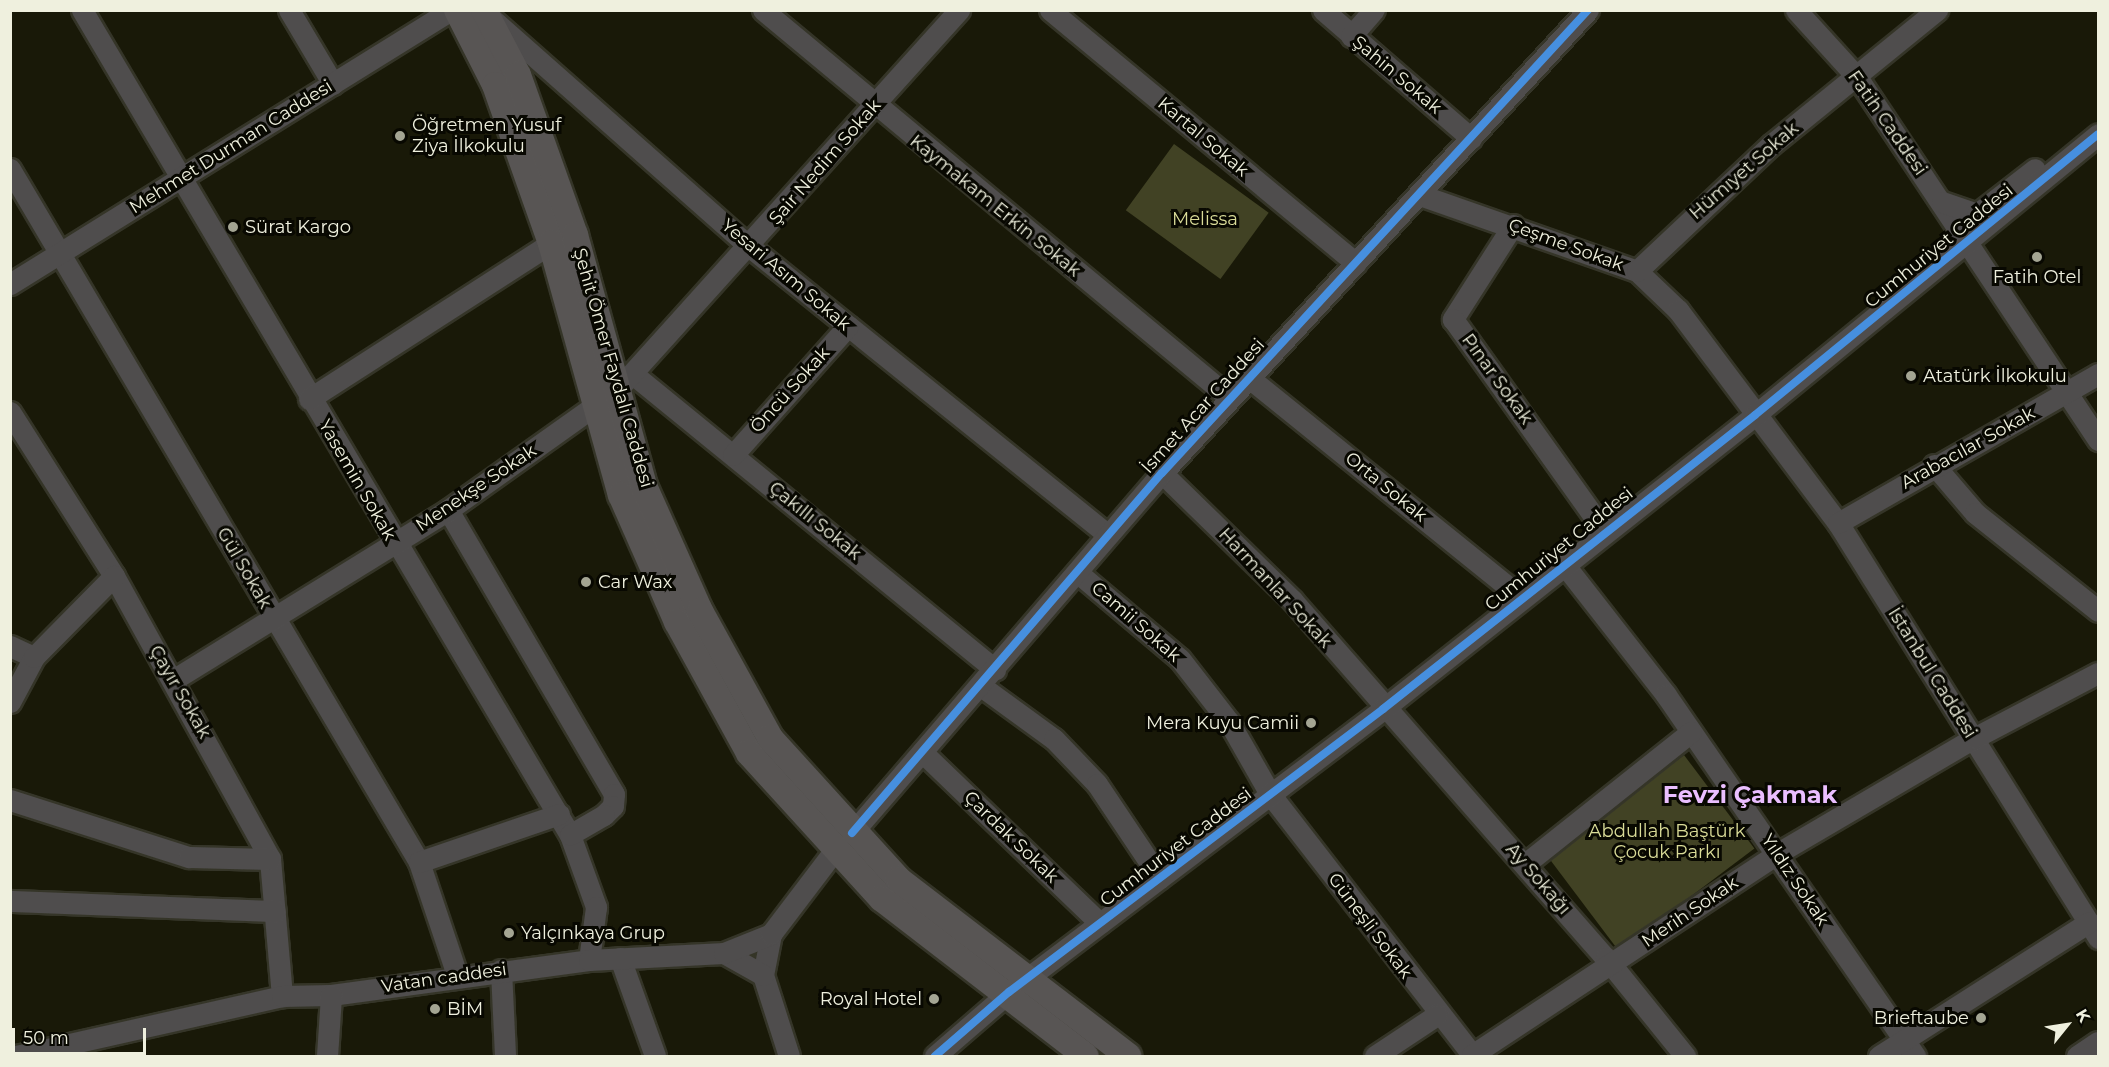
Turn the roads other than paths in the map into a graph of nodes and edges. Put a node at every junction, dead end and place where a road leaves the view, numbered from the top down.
1 (82, 10) edge
2 (289, 10) edge
3 (451, 10) edge
4 (457, 10) edge
5 (763, 10) edge
6 (959, 10) edge
7 (1050, 10) edge
8 (1323, 10) edge
9 (1374, 10) edge
10 (1588, 10) edge
11 (1796, 10) edge
12 (1937, 10) edge
13 (480, 11) edge
14 (1351, 36) junction
15 (1857, 77) junction
16 (333, 84) junction
17 (874, 106) junction
18 (2098, 117) edge
19 (2098, 134) edge
20 (1471, 138) junction
21 (10, 170) edge
22 (180, 179) junction
23 (1420, 195) junction
24 (1942, 202) junction
25 (1513, 225) junction
26 (1969, 241) junction
27 (551, 243) junction
28 (750, 247) junction
29 (60, 253) junction
30 (1356, 263) junction
31 (1637, 271) junction
32 (10, 284) edge
33 (848, 326) junction
34 (2098, 374) edge
35 (1248, 377) junction
36 (625, 383) junction
37 (2071, 392) junction
38 (1230, 398) junction
39 (309, 399) junction
40 (593, 407) junction
41 (10, 412) edge
42 (1755, 415) junction
43 (2098, 440) edge
44 (733, 455) junction
45 (1934, 465) junction
46 (1162, 473) junction
47 (448, 510) junction
48 (1838, 523) junction
49 (1604, 531) junction
50 (1108, 535) junction
51 (394, 543) junction
52 (1563, 563) junction
53 (1078, 573) junction
54 (114, 576) junction
55 (1522, 598) junction
56 (2098, 611) edge
57 (273, 619) junction
58 (10, 646) edge
59 (34, 657) junction
60 (995, 669) junction
61 (2098, 673) edge
62 (173, 680) junction
63 (981, 686) junction
64 (10, 702) edge
65 (1383, 709) junction
66 (1691, 732) junction
67 (1974, 738) junction
68 (922, 752) junction
69 (1270, 794) junction
70 (10, 800) edge
71 (559, 814) junction
72 (570, 835) junction
73 (843, 842) junction
74 (1778, 853) junction
75 (270, 859) junction
76 (419, 862) junction
77 (1525, 864) junction
78 (1160, 878) junction
79 (10, 901) edge
80 (275, 911) junction
81 (1100, 923) junction
82 (2094, 930) edge
83 (771, 934) junction
84 (724, 953) junction
85 (620, 958) junction
86 (589, 960) junction
87 (1612, 965) junction
88 (501, 970) junction
89 (457, 975) junction
90 (763, 975) junction
91 (1031, 976) junction
92 (1008, 992) junction
93 (331, 995) junction
94 (282, 996) junction
95 (1437, 1015) junction
96 (2098, 1042) edge
97 (1910, 1048) edge
98 (16, 1056) edge
99 (327, 1056) edge
100 (505, 1056) edge
101 (655, 1056) edge
102 (789, 1056) edge
103 (935, 1056) edge
104 (1086, 1056) edge
105 (1128, 1056) edge
106 (1375, 1056) edge
107 (1472, 1056) edge
108 (1685, 1056) edge
109 (1879, 1056) edge
110 (2077, 1056) edge

1 - 22 street, Yasemin Sokak
2 - 16 street
3 - 16 street, Mehmet Durman Caddesi
4 - 27 main road, Şehit Ömer Faydalı Caddesi
5 - 17 street, Kaymakam Erkin Sokak
6 - 17 street, Şair Nedim Sokak
7 - 30 street, Kartal Sokak
8 - 14 street, Şahin Sokak
9 - 14 street
10 - 20 street, İsmet Acar Caddesi
11 - 15 street, Fatih Caddesi
12 - 15 street, Hümıyet Sokak
13 - 28 street, Yesari Asım Sokak
13 - 36 main road, Şehit Ömer Faydalı Caddesi
14 - 20 street, Şahin Sokak
15 - 24 street, Fatih Caddesi
15 - 31 street, Hümıyet Sokak
16 - 22 street, Mehmet Durman Caddesi
17 - 28 street, Şair Nedim Sokak
17 - 38 street, Kaymakam Erkin Sokak
18 - 24 street, Cumhuriyet Caddesi
19 - 26 street, Cumhuriyet Caddesi
20 - 23 street, İsmet Acar Caddesi
21 - 29 street, Gül Sokak
22 - 29 street, Mehmet Durman Caddesi
22 - 39 street, Yasemin Sokak
23 - 25 street, Çeşme Sokak
23 - 30 street, İsmet Acar Caddesi
24 - 26 street, Fatih Caddesi
25 - 31 street, Çeşme Sokak
25 - 49 street, Pınar Sokak
26 - 37 street, Fatih Caddesi
26 - 42 street, Cumhuriyet Caddesi
27 - 39 street
27 - 40 main road, Şehit Ömer Faydalı Caddesi
28 - 33 street, Yesari Asım Sokak
28 - 36 street, Şair Nedim Sokak
29 - 32 street, Mehmet Durman Caddesi
29 - 57 street, Gül Sokak
30 - 35 street, İsmet Acar Caddesi
31 - 42 street, Çeşme Sokak
33 - 44 street, Öncü Sokak
33 - 50 street, Yesari Asım Sokak
34 - 37 street, Arabacılar Sokak
35 - 38 street, İsmet Acar Caddesi
35 - 55 street, Orta Sokak
36 - 44 street, Çakıllı Sokak
36 - 73 main road, Şehit Ömer Faydalı Caddesi
37 - 43 street, Fatih Caddesi
37 - 45 street, Arabacılar Sokak
38 - 46 street, İsmet Acar Caddesi
39 - 51 street, Yasemin Sokak
40 - 47 street, Menekşe Sokak
40 - 73 main road, Şehit Ömer Faydalı Caddesi
41 - 54 street, Çayır Sokak
42 - 48 street, İstanbul Caddesi
42 - 49 street, Cumhuriyet Caddesi
44 - 60 street, Çakıllı Sokak
45 - 48 street, Arabacılar Sokak
45 - 56 street
46 - 50 street, İsmet Acar Caddesi
46 - 65 street, Harmanlar Sokak
47 - 51 street, Menekşe Sokak
47 - 72 street
48 - 67 street, İstanbul Caddesi
49 - 52 street, Cumhuriyet Caddesi
50 - 53 street, İsmet Acar Caddesi
51 - 57 street, Menekşe Sokak
51 - 71 street, Yasemin Sokak
52 - 55 street, Cumhuriyet Caddesi
52 - 66 street, Yıldız Sokak
53 - 60 street, İsmet Acar Caddesi
53 - 69 street, Camii Sokak
54 - 59 street
54 - 62 street, Çayır Sokak
55 - 65 street, Cumhuriyet Caddesi
57 - 62 street, Menekşe Sokak
57 - 76 street, Gül Sokak
58 - 59 street
59 - 64 street
60 - 63 street, İsmet Acar Caddesi
61 - 67 street, Merih Sokak
62 - 75 street, Çayır Sokak
63 - 68 street, İsmet Acar Caddesi
63 - 78 street
65 - 69 street, Cumhuriyet Caddesi
65 - 77 street, Ay Sokağı
66 - 74 street, Yıldız Sokak
66 - 77 street
67 - 74 street, Merih Sokak
67 - 82 street, İstanbul Caddesi
68 - 73 street, İsmet Acar Caddesi
68 - 81 street, Çardak Sokak
69 - 78 street, Cumhuriyet Caddesi
69 - 95 street, Güneşli Sokak
70 - 75 street
71 - 72 street, Yasemin Sokak
71 - 76 street
72 - 86 street, Yasemin Sokak
73 - 83 street
73 - 91 main road, Şehit Ömer Faydalı Caddesi
73 - 92 main road, Şehit Ömer Faydalı Caddesi
74 - 87 street, Merih Sokak
74 - 97 street, Yıldız Sokak
75 - 80 street, Çayır Sokak
76 - 89 street, Gül Sokak
77 - 87 street, Ay Sokağı
78 - 81 street, Cumhuriyet Caddesi
79 - 80 street
80 - 94 street, Çayır Sokak
81 - 91 street, Cumhuriyet Caddesi
82 - 97 street
83 - 84 street, Vatan caddesi
83 - 90 street
84 - 85 street, Vatan caddesi
84 - 90 street
85 - 86 street, Vatan caddesi
85 - 101 street
86 - 88 street, Vatan caddesi
87 - 107 street, Merih Sokak
87 - 108 street, Ay Sokağı
88 - 89 street, Vatan caddesi
88 - 100 street
89 - 93 street, Vatan caddesi
90 - 102 street
91 - 92 street, Cumhuriyet Caddesi
91 - 105 main road, Şehit Ömer Faydalı Caddesi
92 - 103 street, Cumhuriyet Caddesi
92 - 104 main road, Şehit Ömer Faydalı Caddesi
93 - 94 street, Vatan caddesi
93 - 99 street
94 - 98 street, Vatan caddesi
95 - 106 street
95 - 107 street, Güneşli Sokak
96 - 110 street
97 - 109 street

